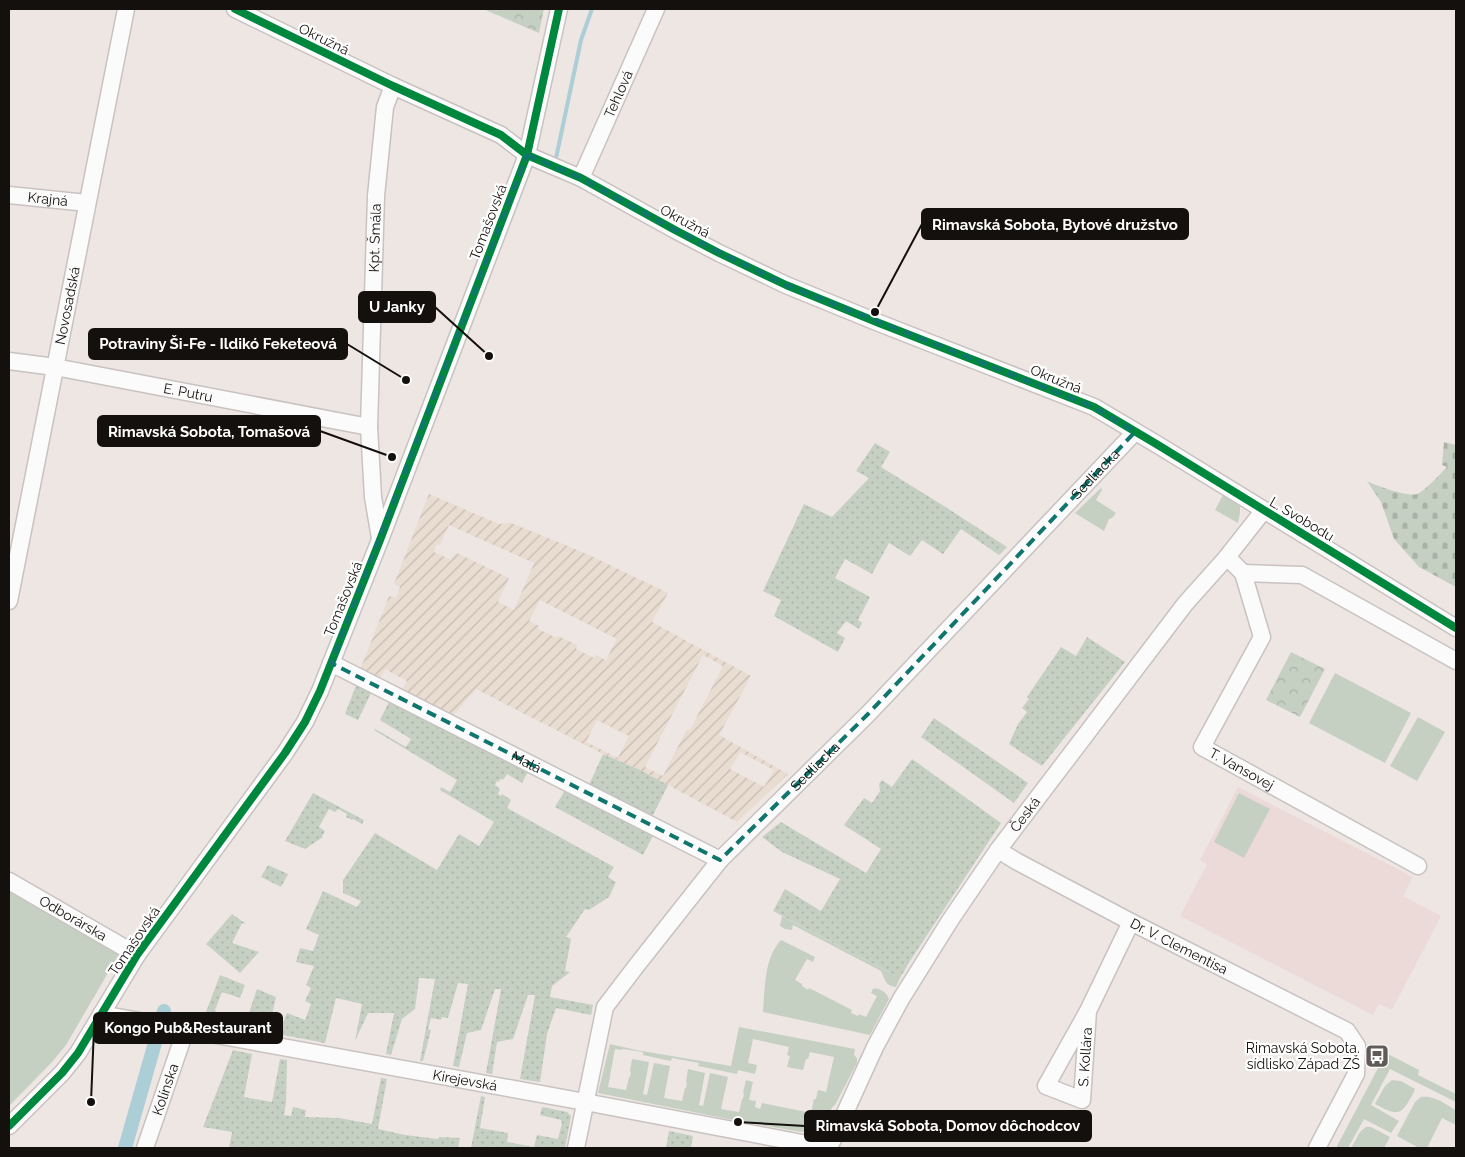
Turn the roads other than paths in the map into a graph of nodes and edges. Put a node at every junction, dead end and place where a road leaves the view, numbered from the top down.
1 (126, 9) edge
2 (235, 9) edge
3 (559, 9) edge
4 (656, 9) edge
5 (393, 86) junction
6 (527, 154) junction
7 (581, 178) junction
8 (9, 195) edge
9 (87, 203) junction
10 (9, 361) edge
11 (55, 367) junction
12 (369, 427) junction
13 (1135, 432) junction
14 (1264, 510) junction
15 (16, 526) edge
16 (380, 540) junction
17 (1227, 557) junction
18 (1243, 573) junction
19 (9, 601) edge
20 (1456, 628) edge
21 (1456, 661) edge
22 (331, 662) junction
23 (998, 850) junction
24 (720, 860) junction
25 (1418, 866) dead end
26 (9, 881) edge
27 (1131, 922) junction
28 (137, 956) junction
29 (1088, 1011) junction
30 (101, 1014) junction
31 (178, 1028) junction
32 (585, 1102) junction
33 (9, 1126) edge
34 (145, 1148) edge
35 (576, 1148) edge
36 (828, 1148) edge
37 (1317, 1148) edge

1 - 9 street, Novosadská
2 - 5 street, Okružná
3 - 6 street, Tomašovská
4 - 7 street, Tehlová
5 - 6 street, Okružná
5 - 12 street, Kpt. Šmála
6 - 7 street, Okružná
6 - 16 street, Tomašovská
7 - 13 street, Okružná
8 - 9 street, Krajná
9 - 11 street, Novosadská
10 - 11 street, E. Putru
11 - 12 street, E. Putru
11 - 15 street, Novosadská
12 - 16 street, Kpt. Šmála
13 - 14 street, L. Svobodu
13 - 24 street, Sedliacka
14 - 17 street, Česká
14 - 20 street, L. Svobodu
15 - 19 street, Novosadská
16 - 22 street, Tomašovská
17 - 18 street, T. Vansovej
17 - 23 street, Česká
18 - 21 street
18 - 25 street, T. Vansovej
22 - 24 street, Malá
22 - 28 street, Tomašovská
23 - 27 street, Dr. V. Clementisa
23 - 36 street, Česká
24 - 32 street, Sedliacka
26 - 28 street, Odborárska
27 - 29 street, S. Kollára
27 - 37 street, Dr. V. Clementisa
28 - 30 street, Tomašovská
29 - 29 street, S. Kollára
30 - 31 street, Kirejevská
30 - 33 street, Tomašovská
31 - 32 street, Kirejevská
31 - 34 street, Kolínska
32 - 35 street, Sedliacka
32 - 36 street, Kirejevská

